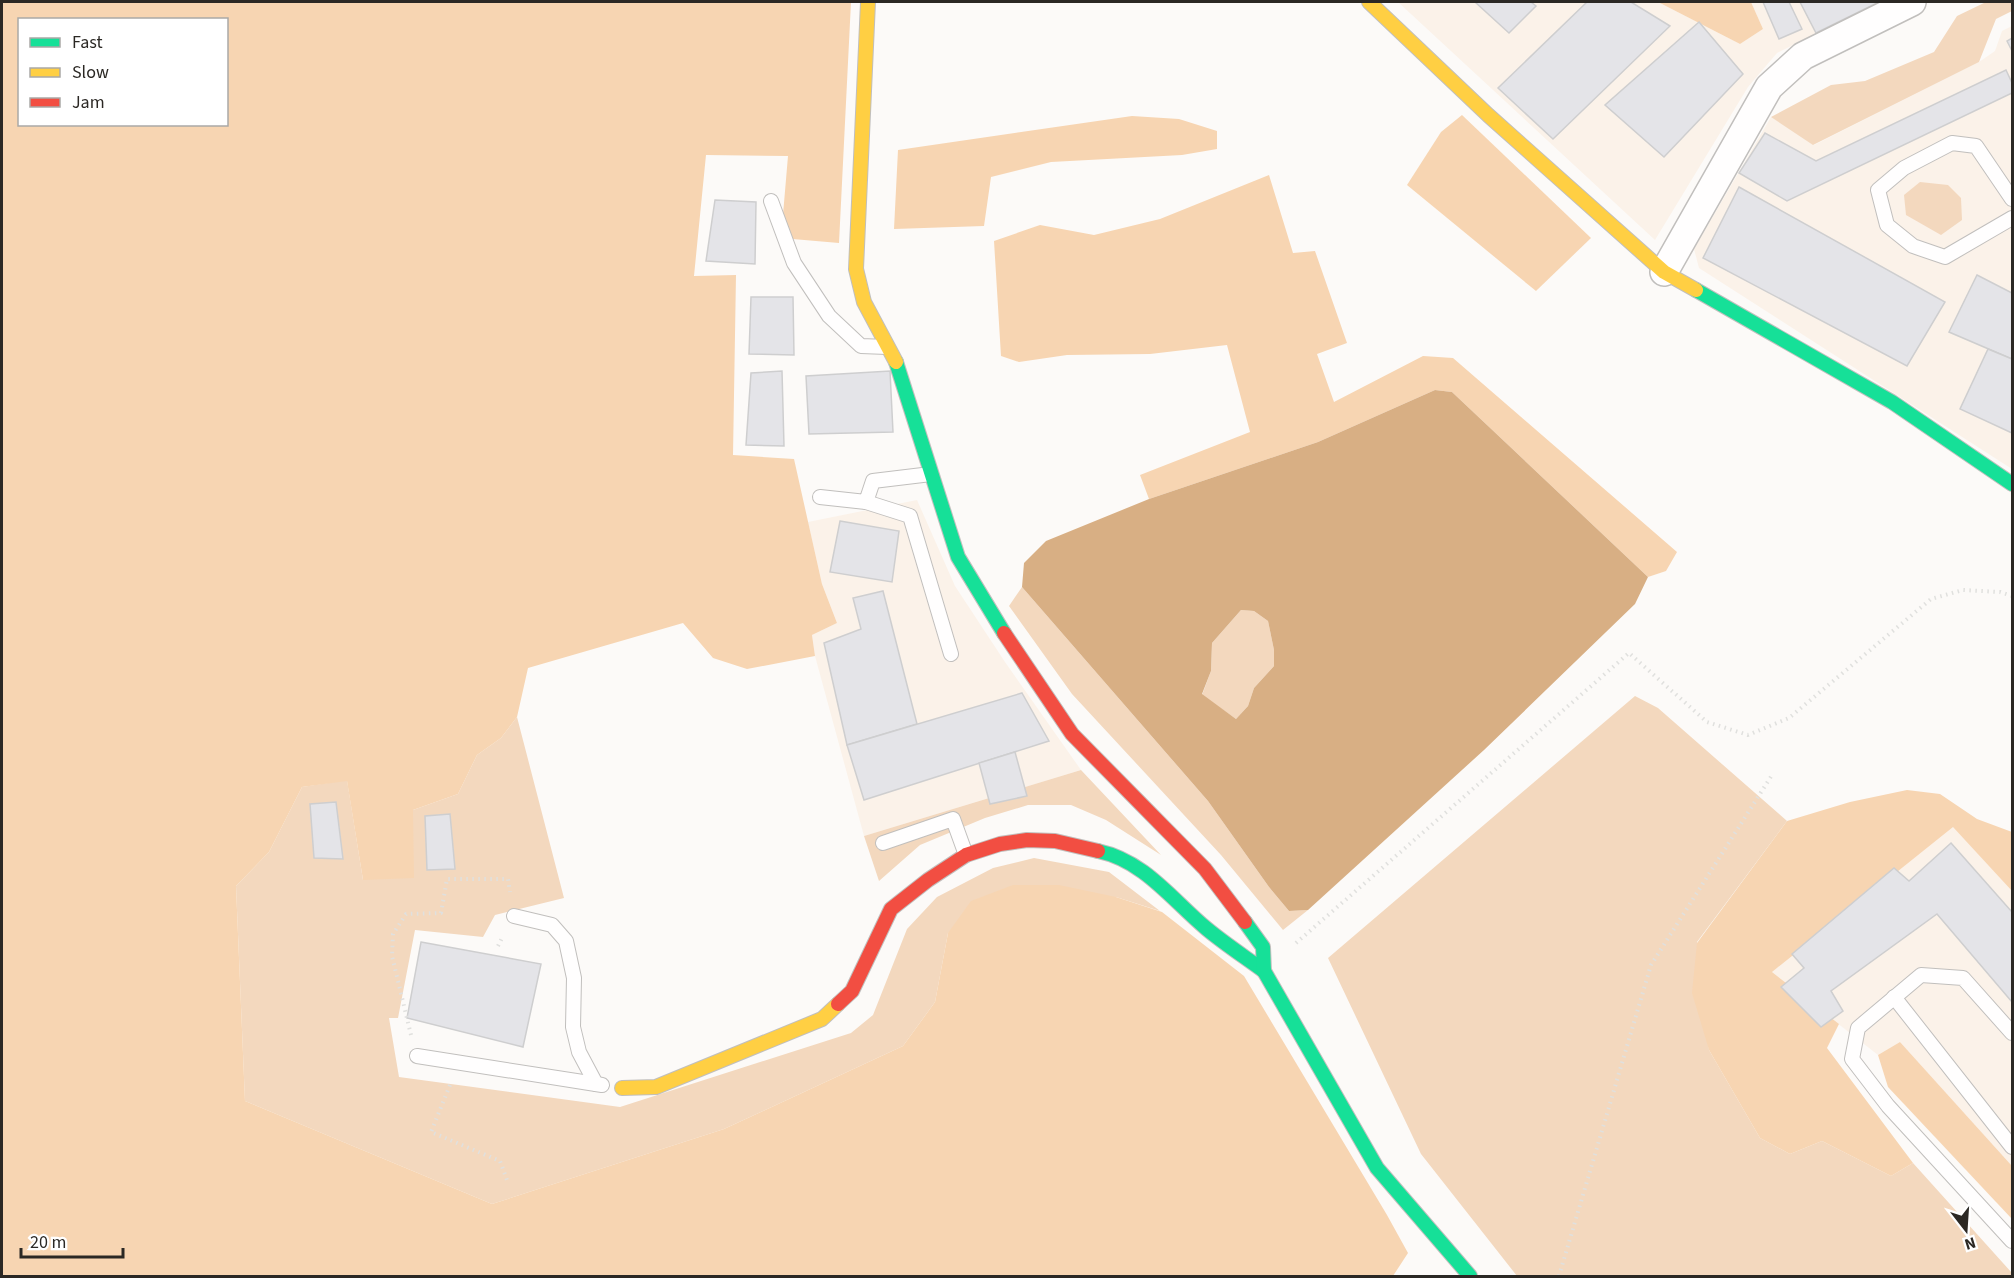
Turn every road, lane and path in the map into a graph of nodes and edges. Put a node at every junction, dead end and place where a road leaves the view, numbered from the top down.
1 (868, 2) edge
2 (1369, 2) edge
3 (1912, 2) edge
4 (2013, 199) edge
5 (771, 201) dead end
6 (2013, 218) edge
7 (1664, 272) junction
8 (889, 347) junction
9 (931, 474) junction
10 (2013, 483) edge
11 (820, 497) dead end
12 (866, 502) junction
13 (2013, 596) edge
14 (951, 654) dead end
15 (1772, 775) dead end
16 (883, 843) dead end
17 (966, 855) junction
18 (514, 916) junction
19 (498, 946) dead end
20 (1264, 971) junction
21 (1894, 997) junction
22 (2013, 1034) edge
23 (417, 1056) joint
24 (460, 1062) junction
25 (596, 1084) junction
26 (622, 1088) joint
27 (2013, 1147) edge
28 (507, 1180) dead end
29 (2013, 1241) edge
30 (1470, 1276) edge
31 (1559, 1276) edge

1 - 8 street
2 - 7 street
3 - 7 street
4 - 6 lane
5 - 8 lane
7 - 10 street
8 - 9 street
9 - 12 lane
9 - 20 street
11 - 12 lane
12 - 14 lane
13 - 20 path
15 - 31 path
16 - 17 lane
17 - 20 street
17 - 26 street
18 - 19 path
18 - 23 path
18 - 25 lane
20 - 30 street
21 - 22 lane
21 - 27 lane
21 - 29 lane
23 - 24 lane
24 - 25 lane
24 - 28 path
25 - 26 lane

